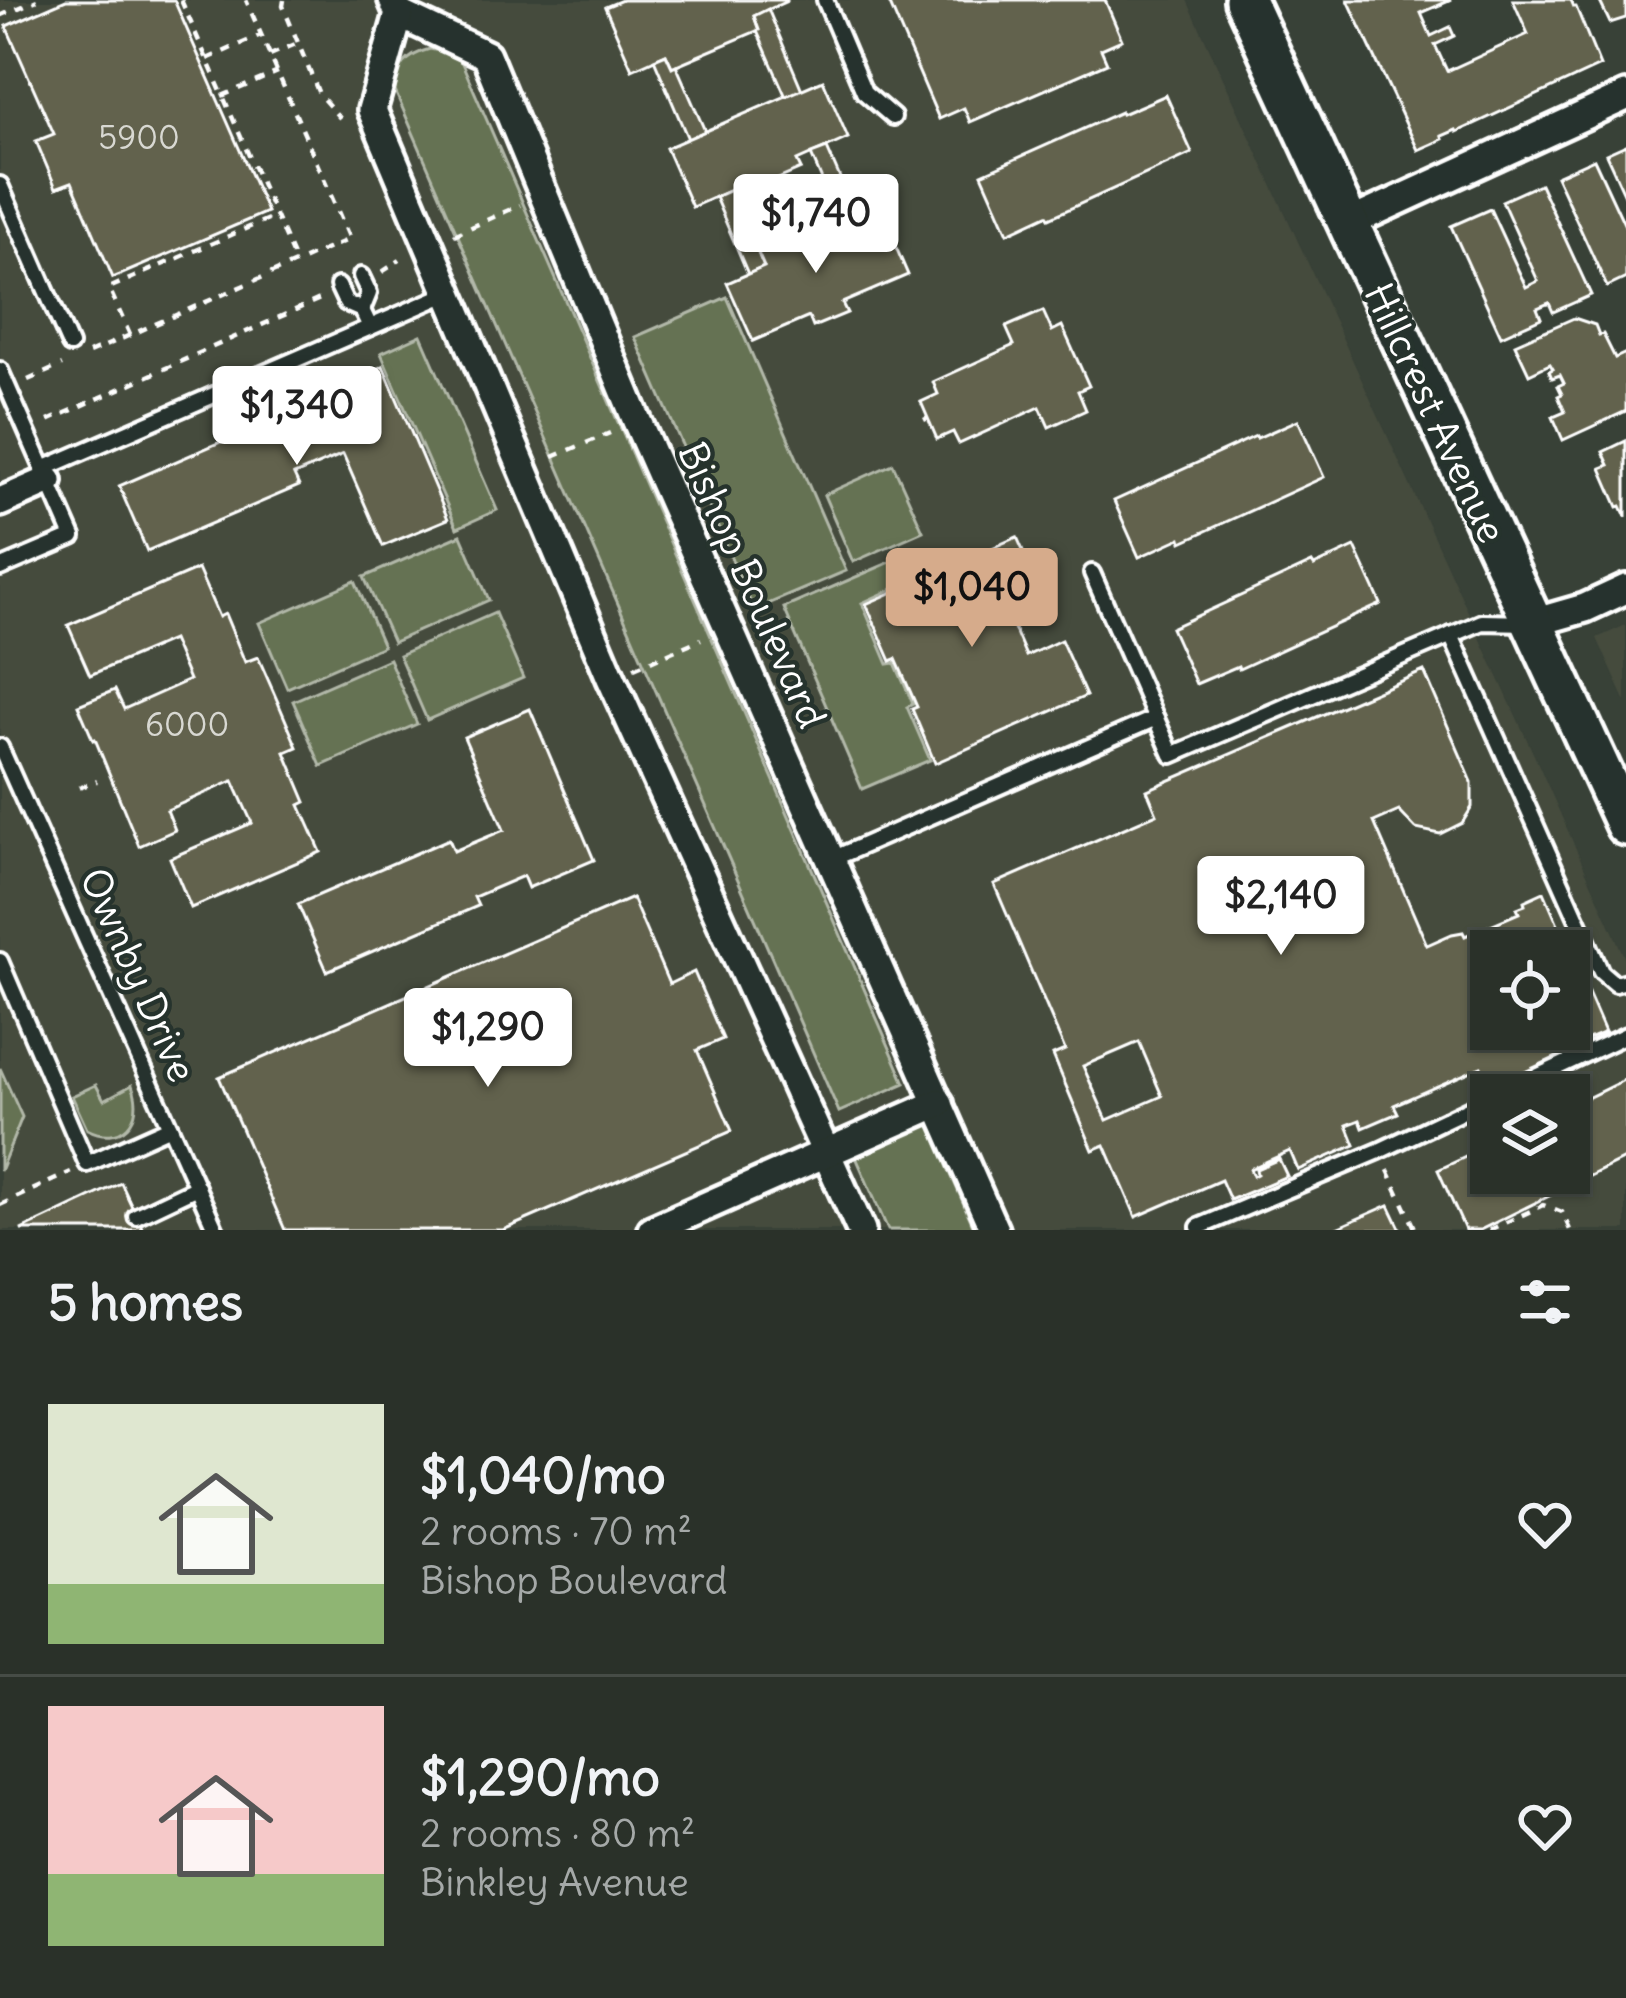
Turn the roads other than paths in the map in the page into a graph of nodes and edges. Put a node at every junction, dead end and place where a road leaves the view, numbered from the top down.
1 (825, 0) edge
2 (1245, 0) edge
3 (396, 7) edge
4 (1626, 96) edge
5 (893, 117) dead end
6 (0, 185) edge
7 (1347, 224) junction
8 (362, 278) road end
9 (339, 288) road end
10 (449, 292) junction
11 (362, 310) junction
12 (370, 327) junction
13 (70, 345) dead end
14 (0, 370) edge
15 (46, 475) junction
16 (0, 502) edge
17 (0, 568) edge
18 (1092, 573) dead end
19 (1626, 589) edge
20 (1533, 623) junction
21 (1451, 635) junction
22 (1156, 718) junction
23 (0, 747) edge
24 (1626, 825) edge
25 (830, 860) junction
26 (0, 961) edge
27 (1626, 981) edge
28 (1626, 1035) edge
29 (1542, 1074) edge
30 (939, 1103) junction
31 (1470, 1107) edge
32 (170, 1127) junction
33 (827, 1152) junction
34 (197, 1187) junction
35 (136, 1216) dead end
36 (1199, 1227) dead end
37 (216, 1230) edge
38 (652, 1230) edge
39 (861, 1230) edge
40 (994, 1230) edge

1 - 5 lane
2 - 7 street, Hillcrest Avenue
3 - 10 street, Bishop Boulevard
3 - 25 street, Bishop Boulevard
4 - 7 street
6 - 13 lane
7 - 20 street, Hillcrest Avenue
8 - 11 lane
9 - 11 lane
10 - 12 lane
10 - 33 street, Bishop Boulevard
11 - 12 lane
12 - 15 lane
14 - 15 lane
15 - 16 street
15 - 17 lane
18 - 22 lane
19 - 20 street
20 - 21 lane
20 - 24 street, Hillcrest Avenue
21 - 22 lane
21 - 27 lane
22 - 25 lane
23 - 32 lane, Ownby Drive
25 - 30 street, Bishop Boulevard
26 - 32 lane
28 - 29 lane
30 - 33 street
30 - 40 street, Bishop Boulevard
31 - 36 lane
32 - 34 lane, Ownby Drive
33 - 38 street
33 - 39 street, Bishop Boulevard
34 - 35 lane
34 - 37 lane, Ownby Drive

